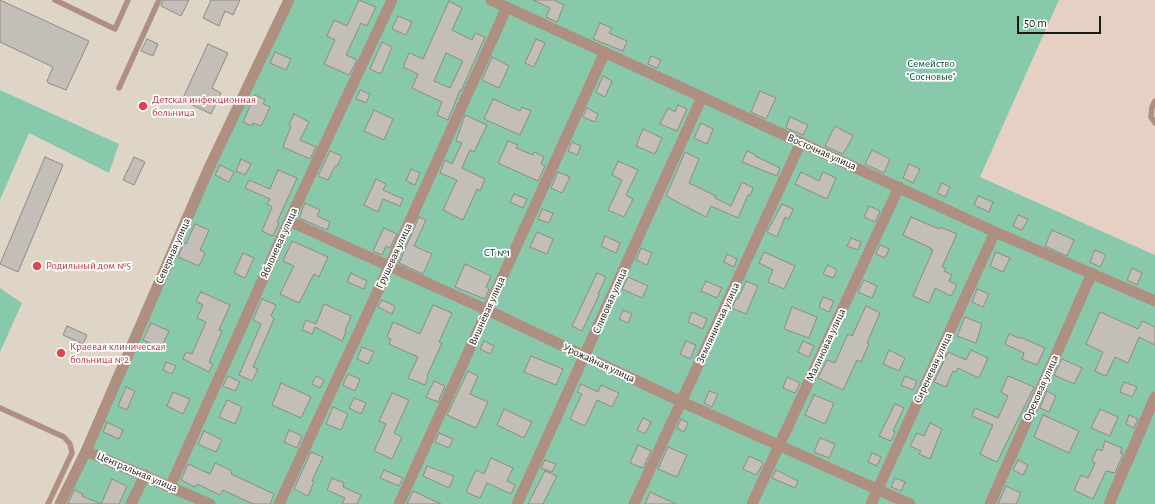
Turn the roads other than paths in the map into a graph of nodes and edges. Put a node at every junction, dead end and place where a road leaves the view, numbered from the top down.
1 (55, 0) edge
2 (128, 0) edge
3 (159, 0) edge
4 (289, 0) edge
5 (392, 0) edge
6 (491, 0) edge
7 (507, 7) junction
8 (605, 52) junction
9 (119, 88) dead end
10 (702, 97) junction
11 (1155, 101) edge
12 (1155, 123) edge
13 (801, 142) junction
14 (899, 187) junction
15 (289, 220) junction
16 (995, 232) junction
17 (389, 267) junction
18 (1092, 273) junction
19 (1155, 301) edge
20 (487, 310) junction
21 (585, 356) junction
22 (1155, 398) edge
23 (682, 402) junction
24 (0, 408) edge
25 (780, 445) junction
26 (86, 451) junction
27 (145, 475) junction
28 (170, 486) junction
29 (878, 489) junction
30 (48, 504) edge
31 (60, 504) edge
32 (131, 504) edge
33 (210, 504) edge
34 (279, 504) edge
35 (399, 504) edge
36 (517, 504) edge
37 (634, 504) edge
38 (752, 504) edge
39 (871, 504) edge
40 (910, 504) edge
41 (990, 504) edge
42 (1109, 504) edge

1 - 2 lane
3 - 9 lane
4 - 26 street, Северная улица
5 - 15 street, Яблоневая улица
6 - 7 street, Восточная улица
7 - 8 street, Восточная улица
7 - 17 street, Грушевая улица
8 - 10 street, Восточная улица
8 - 20 street, Вишнёвая улица
10 - 13 street, Восточная улица
10 - 21 street, Сливовая улица
11 - 12 lane
13 - 14 street, Восточная улица
13 - 23 street, Земляничная улица
14 - 16 street, Восточная улица
14 - 25 street, Малиновая улица
15 - 17 street, Урожайная улица
15 - 28 street, Яблоневая улица
16 - 18 street, Восточная улица
16 - 29 street, Сиреневая улица
17 - 20 street, Урожайная улица
17 - 34 street, Грушевая улица
18 - 19 street, Восточная улица
18 - 41 street, Ореховая улица
20 - 21 street, Урожайная улица
20 - 35 street, Вишнёвая улица
21 - 23 street, Урожайная улица
21 - 36 street, Сливовая улица
22 - 42 street
23 - 25 street, Урожайная улица
23 - 37 street, Земляничная улица
24 - 30 lane
25 - 29 street, Урожайная улица
25 - 38 street, Малиновая улица
26 - 27 street, Центральная улица
26 - 31 street, Северная улица
27 - 28 street, Центральная улица
27 - 32 street
28 - 33 street, Центральная улица
29 - 39 street, Сиреневая улица
29 - 40 street, Урожайная улица

